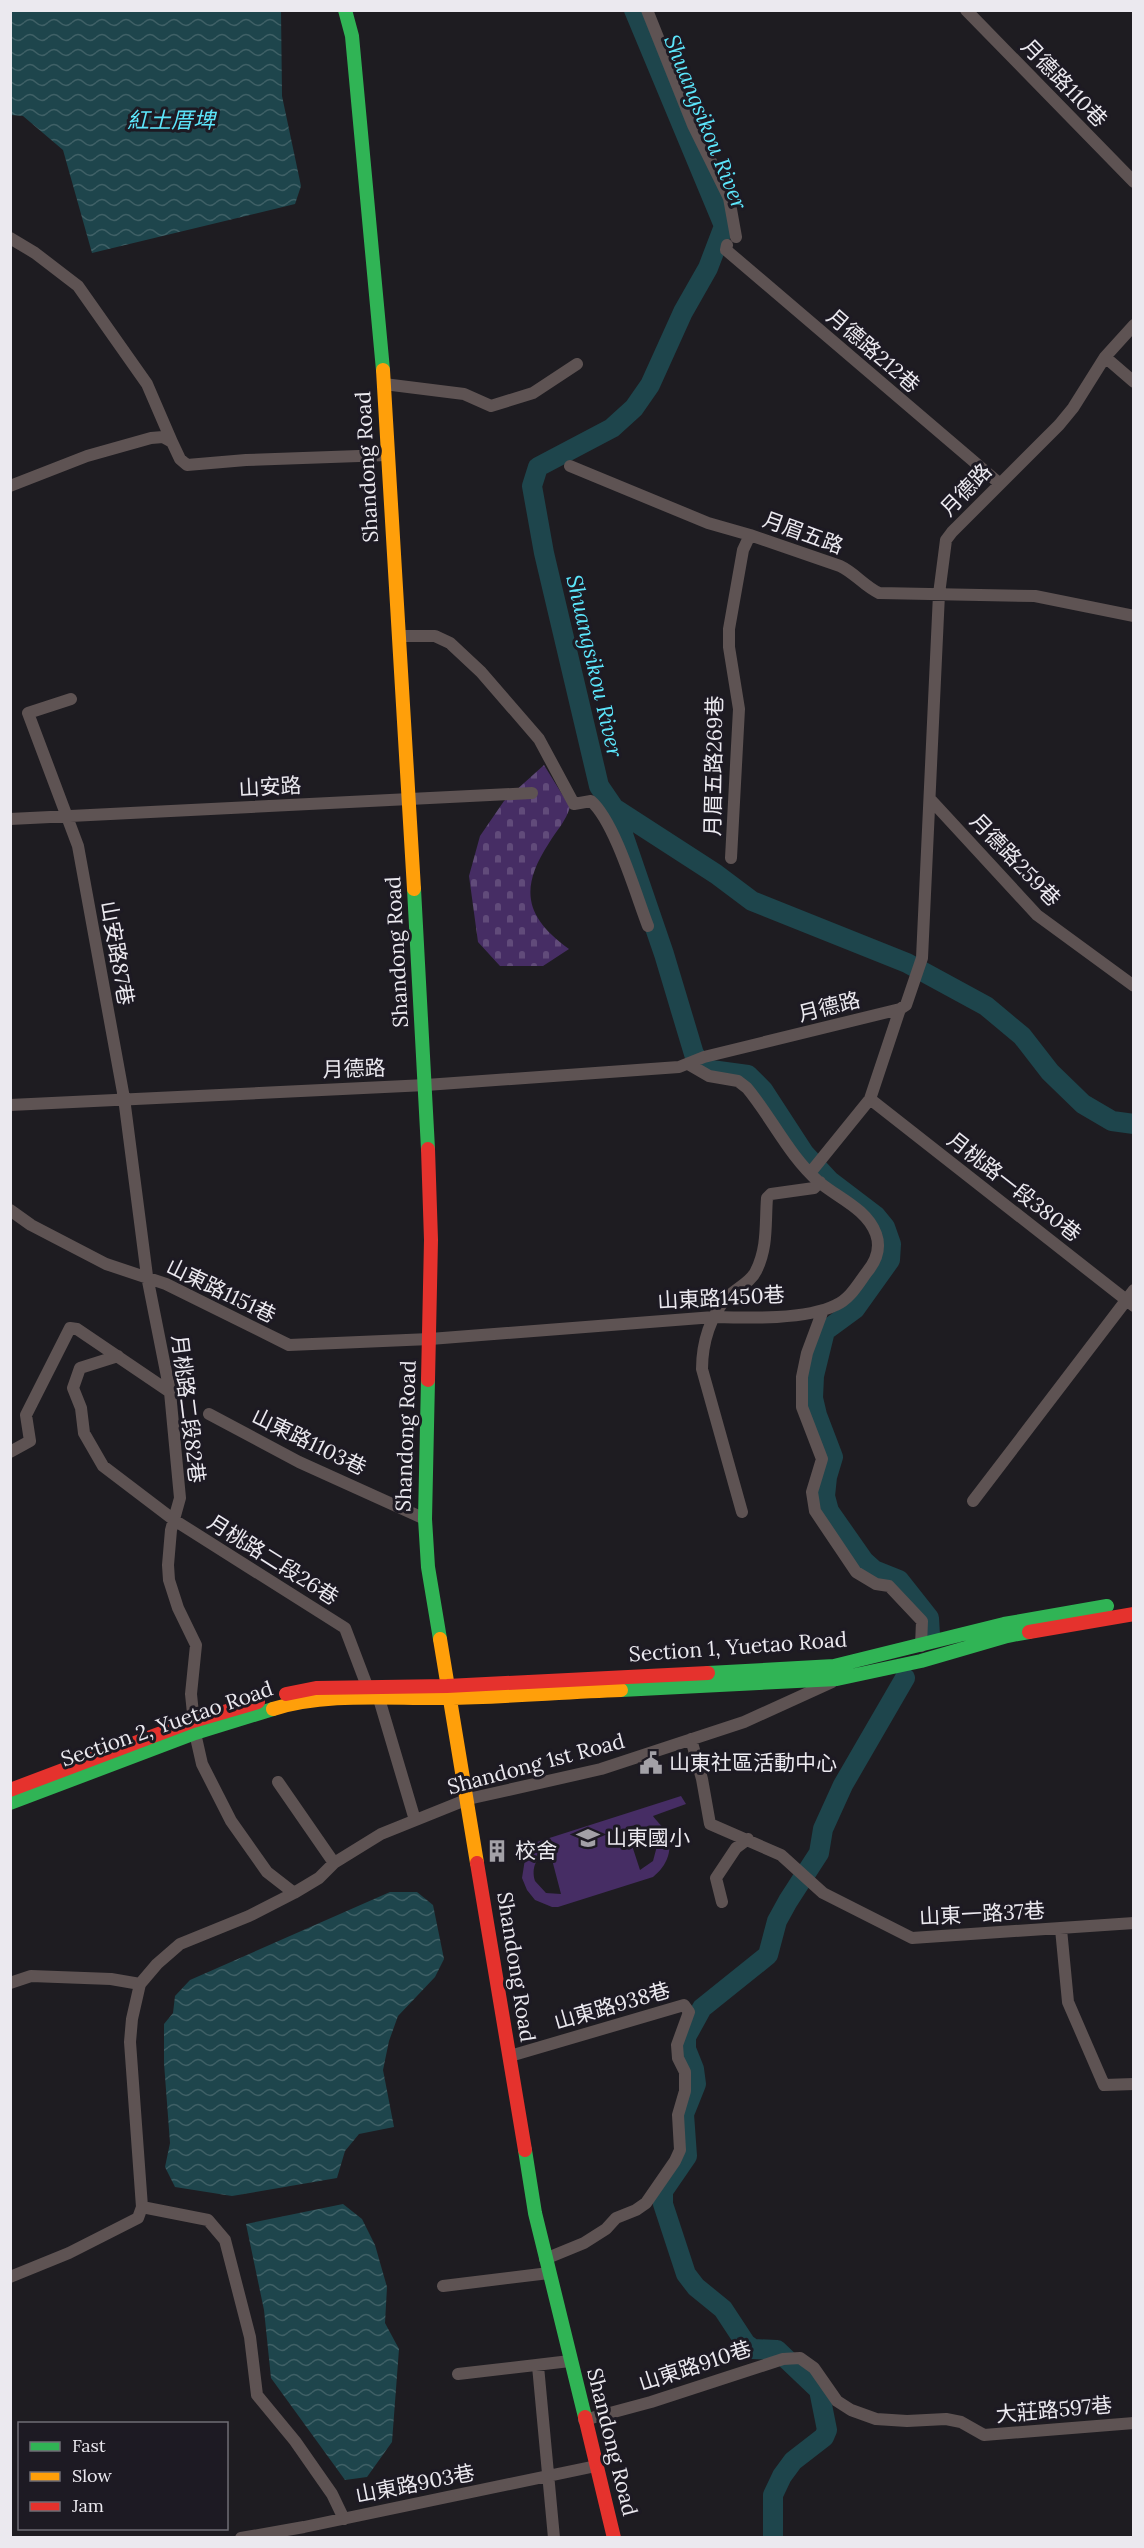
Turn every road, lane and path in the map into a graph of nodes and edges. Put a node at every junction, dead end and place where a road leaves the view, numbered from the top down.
1 (345, 10) edge
2 (647, 10) edge
3 (966, 10) edge
4 (1134, 182) edge
5 (10, 238) edge
6 (1134, 325) edge
7 (1105, 357) junction
8 (577, 364) dead end
9 (1134, 382) edge
10 (384, 384) junction
11 (172, 442) junction
12 (387, 455) junction
13 (570, 466) dead end
14 (999, 483) junction
15 (10, 486) edge
16 (750, 535) junction
17 (939, 594) junction
18 (1134, 616) edge
19 (399, 636) junction
20 (71, 699) dead end
21 (532, 793) dead end
22 (930, 799) junction
23 (410, 800) junction
24 (66, 816) junction
25 (10, 819) edge
26 (731, 858) dead end
27 (648, 926) dead end
28 (1134, 986) edge
29 (900, 1009) junction
30 (690, 1065) junction
31 (426, 1085) junction
32 (124, 1098) junction
33 (870, 1099) junction
34 (10, 1105) edge
35 (810, 1173) junction
36 (820, 1182) junction
37 (10, 1210) edge
38 (147, 1276) junction
39 (1131, 1299) edge
40 (823, 1310) junction
41 (714, 1317) junction
42 (430, 1339) junction
43 (118, 1356) junction
44 (170, 1392) junction
45 (209, 1414) dead end
46 (10, 1452) edge
47 (973, 1501) dead end
48 (742, 1512) dead end
49 (424, 1519) junction
50 (174, 1520) junction
51 (1134, 1602) edge
52 (1116, 1610) junction
53 (1134, 1614) edge
54 (921, 1646) junction
55 (836, 1673) junction
56 (374, 1690) junction
57 (448, 1692) junction
58 (194, 1727) junction
59 (691, 1739) junction
60 (278, 1782) dead end
61 (10, 1790) edge
62 (468, 1799) junction
63 (10, 1803) edge
64 (415, 1820) junction
65 (748, 1839) junction
66 (334, 1863) junction
67 (294, 1893) junction
68 (723, 1902) dead end
69 (1134, 1923) edge
70 (1061, 1929) junction
71 (10, 1983) edge
72 (140, 1984) junction
73 (510, 2056) junction
74 (1134, 2084) edge
75 (142, 2207) junction
76 (545, 2259) junction
77 (549, 2273) junction
78 (10, 2277) edge
79 (443, 2286) dead end
80 (787, 2358) joint
81 (570, 2361) junction
82 (538, 2366) junction
83 (458, 2374) dead end
84 (585, 2420) junction
85 (1134, 2423) edge
86 (596, 2466) junction
87 (548, 2477) junction
88 (344, 2519) junction
89 (304, 2532) edge
90 (241, 2538) edge
91 (554, 2538) edge
92 (614, 2538) edge

1 - 10 street, Shandong Road
2 - 14 street, 月德路212巷
3 - 4 street, 月德路110巷
5 - 11 street
6 - 7 street, 月德路
7 - 9 street
7 - 14 street, 月德路
8 - 10 street
10 - 12 street, Shandong Road
11 - 12 street
11 - 15 street
12 - 19 street, Shandong Road
13 - 16 street, 月眉五路
14 - 17 street, 月德路
16 - 17 street, 月眉五路
16 - 26 street, 月眉五路269巷
17 - 18 street, 月眉五路
17 - 22 street, 月德路
19 - 23 street, Shandong Road
19 - 27 street
20 - 24 street, 山安路87巷
21 - 23 street, 山安路
22 - 28 street, 月德路259巷
22 - 29 street, 月德路
23 - 24 street, 山安路
23 - 31 street, Shandong Road
24 - 25 street, 山安路
24 - 32 street, 山安路87巷
29 - 30 street, 月德路
29 - 33 street
30 - 31 street, 月德路
30 - 35 street, 山東路1450巷
31 - 32 street, 月德路
31 - 42 street, Shandong Road
32 - 34 street, 月德路
32 - 38 street, 月桃路二段82巷
33 - 35 street
33 - 39 street, 月桃路一段380巷
35 - 36 street, 山東路1450巷
36 - 40 street, 山東路1450巷
36 - 41 street
37 - 38 street, 山東路1151巷
38 - 42 street, 山東路1151巷
38 - 44 street, 月桃路二段82巷
39 - 47 street
40 - 41 street, 山東路1450巷
40 - 54 street
41 - 42 street, 山東路1450巷
41 - 48 street
42 - 49 street, Shandong Road
43 - 44 street
43 - 46 street
43 - 50 street, 月桃路二段26巷
44 - 50 street, 月桃路二段82巷
45 - 49 street, 山東路1103巷
49 - 57 street, Shandong Road
50 - 56 street, 月桃路二段26巷
50 - 58 street, 月桃路二段82巷
51 - 52 street, Section 1, Yuetao Road
52 - 53 street, Section 1, Yuetao Road
52 - 54 street, Section 1, Yuetao Road
52 - 55 street, Section 1, Yuetao Road
54 - 55 street, Section 1, Yuetao Road
55 - 57 street, Section 1, Yuetao Road
55 - 59 street, Shandong 1st Road
56 - 57 street, Section 2, Yuetao Road
56 - 58 street, Section 2, Yuetao Road
56 - 64 street, 月桃路二段26巷
57 - 62 street, Shandong Road
58 - 61 street, Section 2, Yuetao Road
58 - 63 street, Section 2, Yuetao Road
58 - 67 street, 月桃路二段82巷
59 - 62 street, Shandong 1st Road
59 - 65 street
60 - 66 street
62 - 64 street, Shandong 1st Road
62 - 73 street, Shandong Road
64 - 66 street, Shandong 1st Road
65 - 68 street
65 - 70 street, 山東一路37巷
66 - 67 street, Shandong 1st Road
67 - 72 street, Shandong 1st Road
69 - 70 street, 山東一路37巷
70 - 74 street
71 - 72 street
72 - 75 street, Shandong 1st Road
73 - 76 street, Shandong Road
73 - 76 street, 山東路938巷
75 - 78 street
75 - 88 street
76 - 77 street, Shandong Road
77 - 79 street
77 - 81 street, Shandong Road
80 - 84 street, 山東路910巷
80 - 85 street, 大莊路597巷
81 - 82 street
81 - 84 street, Shandong Road
82 - 83 street
82 - 87 street
84 - 86 street, Shandong Road
86 - 87 street, 山東路903巷
86 - 92 street, Shandong Road
87 - 88 street, 山東路903巷
87 - 91 street
88 - 89 street, 山東路903巷
89 - 90 street, 山東路903巷

